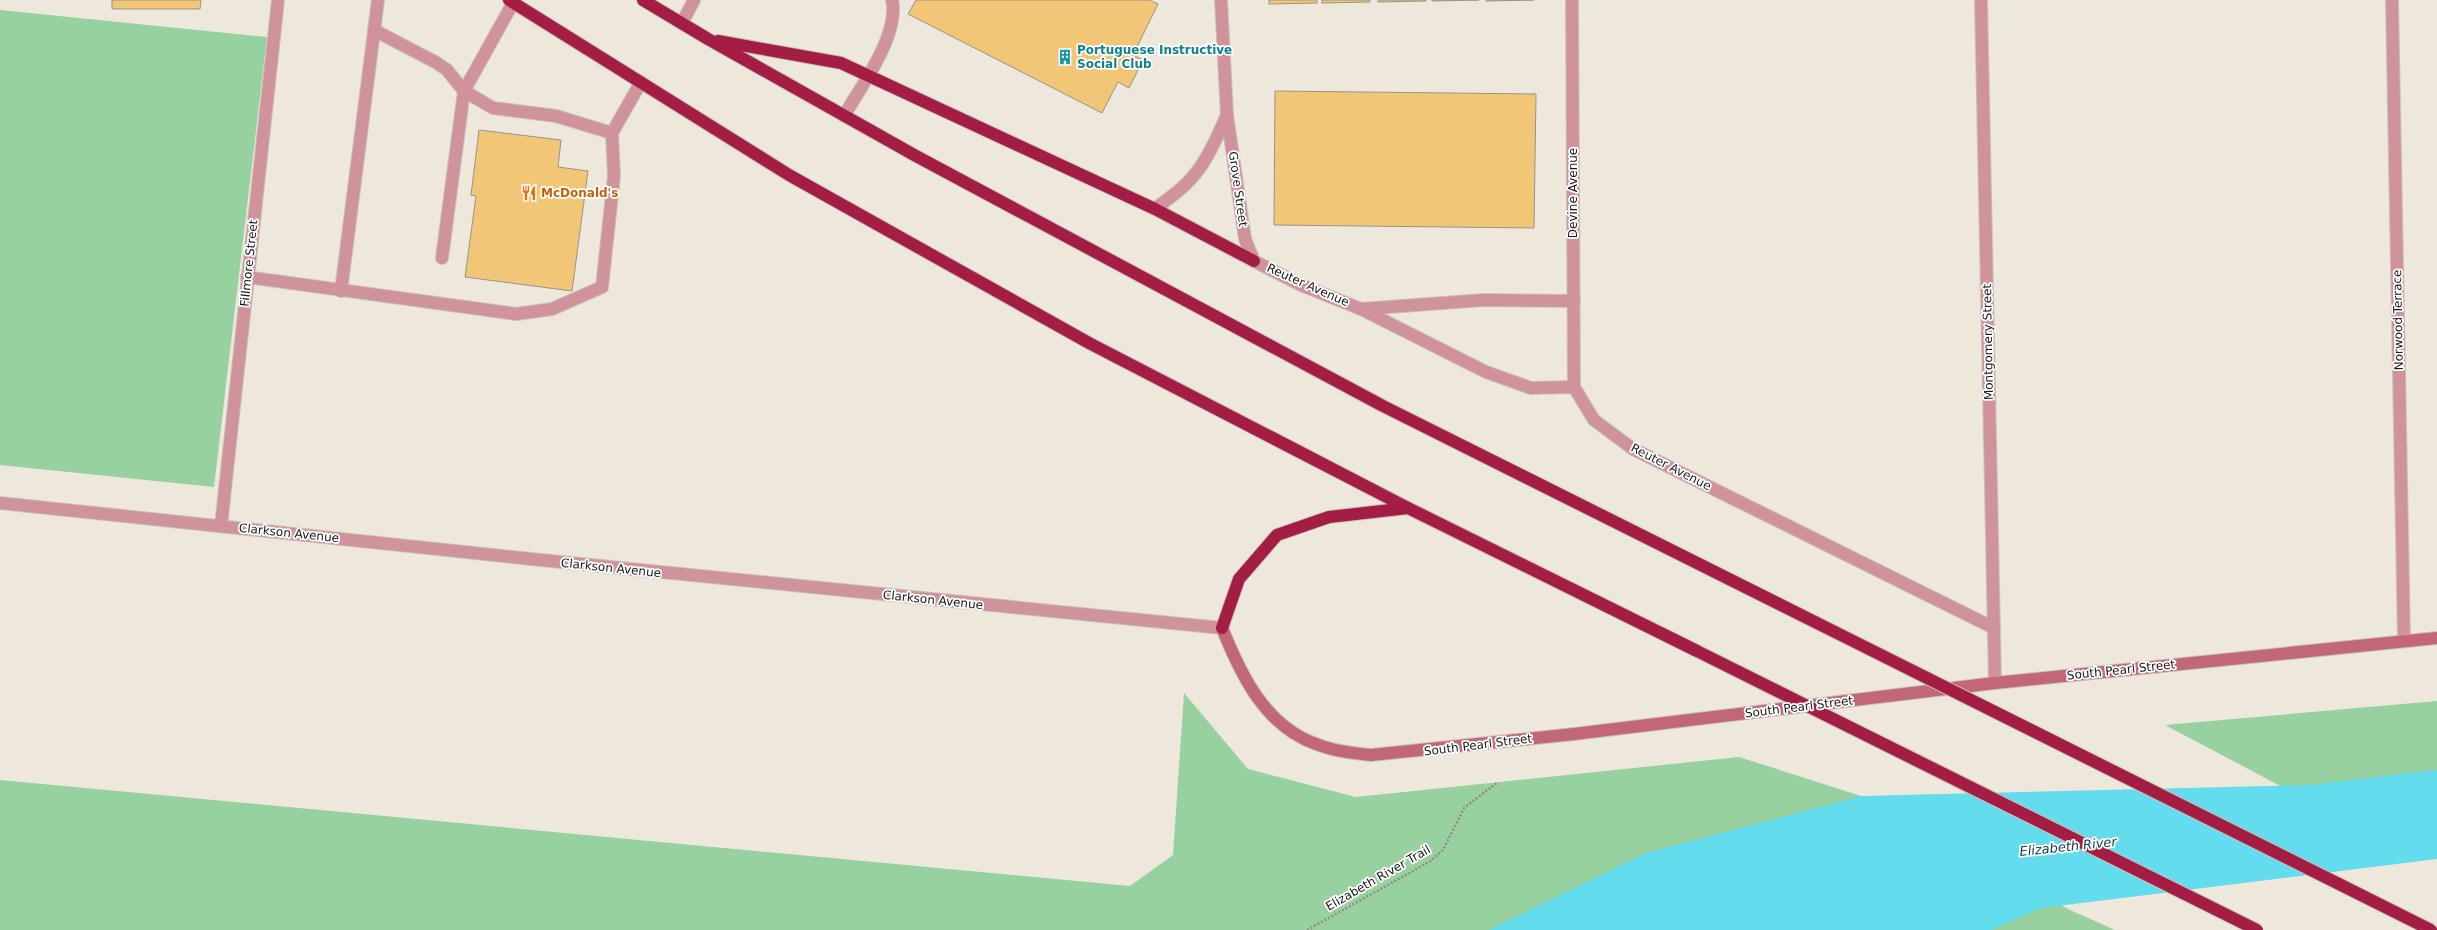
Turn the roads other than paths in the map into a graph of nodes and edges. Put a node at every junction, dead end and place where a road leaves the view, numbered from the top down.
1 (278, 0) edge
2 (378, 0) edge
3 (643, 0) edge
4 (694, 0) edge
5 (892, 0) edge
6 (1222, 0) edge
7 (1572, 0) edge
8 (1981, 0) edge
9 (2392, 0) edge
10 (511, 1) edge
11 (682, 23) junction
12 (374, 30) junction
13 (708, 39) junction
14 (868, 76) junction
15 (641, 82) junction
16 (464, 91) junction
17 (1227, 115) junction
18 (844, 116) junction
19 (612, 133) junction
20 (1155, 209) junction
21 (442, 258) dead end
22 (1254, 261) junction
23 (247, 277) junction
24 (341, 291) junction
25 (1574, 301) junction
26 (1362, 309) junction
27 (1574, 387) junction
28 (0, 503) edge
29 (1408, 508) junction
30 (221, 526) junction
31 (1222, 628) junction
32 (1994, 628) junction
33 (2437, 638) edge
34 (2404, 640) junction
35 (1995, 684) junction
36 (2257, 930) edge
37 (2431, 930) edge

1 - 23 street, Fillmore Street
2 - 12 street
3 - 11 highway
4 - 11 street
5 - 14 street
6 - 17 street, Grove Street
7 - 25 street, Devine Avenue
8 - 32 street, Montgomery Street
9 - 34 street, Norwood Terrace
10 - 15 highway
10 - 16 street
11 - 13 highway
12 - 16 street
12 - 24 street
13 - 14 highway
13 - 18 highway
14 - 18 street
14 - 20 highway
15 - 19 street
15 - 29 highway
16 - 19 street
16 - 21 street
17 - 20 street, Grove Street
17 - 22 street, Grove Street
18 - 37 highway, bridge
19 - 24 street
20 - 22 highway
22 - 26 street, Reuter Avenue
23 - 24 street
23 - 30 street, Fillmore Street
25 - 26 street, Reuter Avenue
25 - 27 street, Devine Avenue
26 - 27 street, Reuter Avenue
27 - 32 street, Reuter Avenue
28 - 30 street, Clarkson Avenue
29 - 31 highway
29 - 36 highway, bridge
30 - 31 street, Clarkson Avenue
31 - 35 street, South Pearl Street
32 - 35 street, Montgomery Street
33 - 34 street, South Pearl Street
34 - 35 street, South Pearl Street

